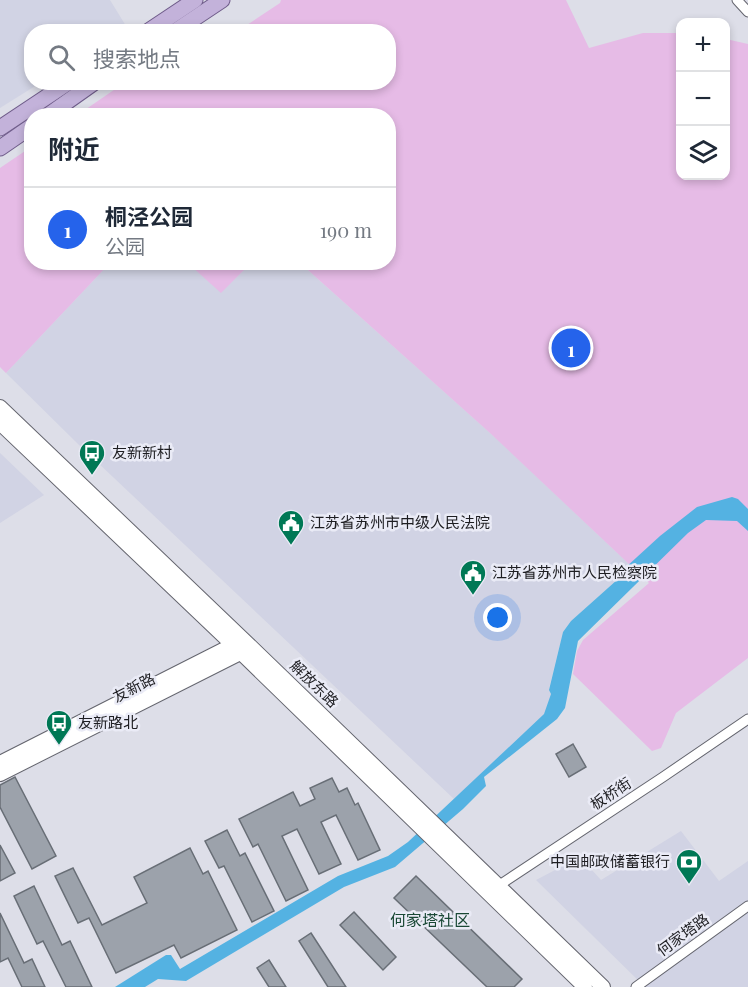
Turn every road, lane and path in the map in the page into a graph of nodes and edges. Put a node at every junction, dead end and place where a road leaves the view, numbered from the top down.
1 (195, 0) edge
2 (222, 0) edge
3 (737, 0) edge
4 (748, 12) edge
5 (159, 24) edge
6 (186, 24) edge
7 (57, 90) edge
8 (84, 90) edge
9 (30, 108) edge
10 (59, 108) edge
11 (24, 112) edge
12 (0, 128) edge
13 (24, 132) edge
14 (0, 148) edge
15 (0, 407) edge
16 (0, 423) edge
17 (240, 644) junction
18 (748, 719) edge
19 (0, 763) edge
20 (0, 774) edge
21 (494, 889) junction
22 (748, 906) edge
23 (585, 987) edge
24 (603, 987) edge
25 (636, 987) edge

1 - 5 main road
2 - 6 main road
3 - 4 street
7 - 9 main road
8 - 10 main road
11 - 12 main road
13 - 14 main road
15 - 17 main road, 解放东路
16 - 17 main road, 解放东路
17 - 19 main road, 友新路
17 - 20 main road, 友新路
17 - 21 main road, 解放东路
18 - 21 street, 板桥街
21 - 23 main road, 解放东路
21 - 24 main road, 解放东路
22 - 25 street, 何家塔路

